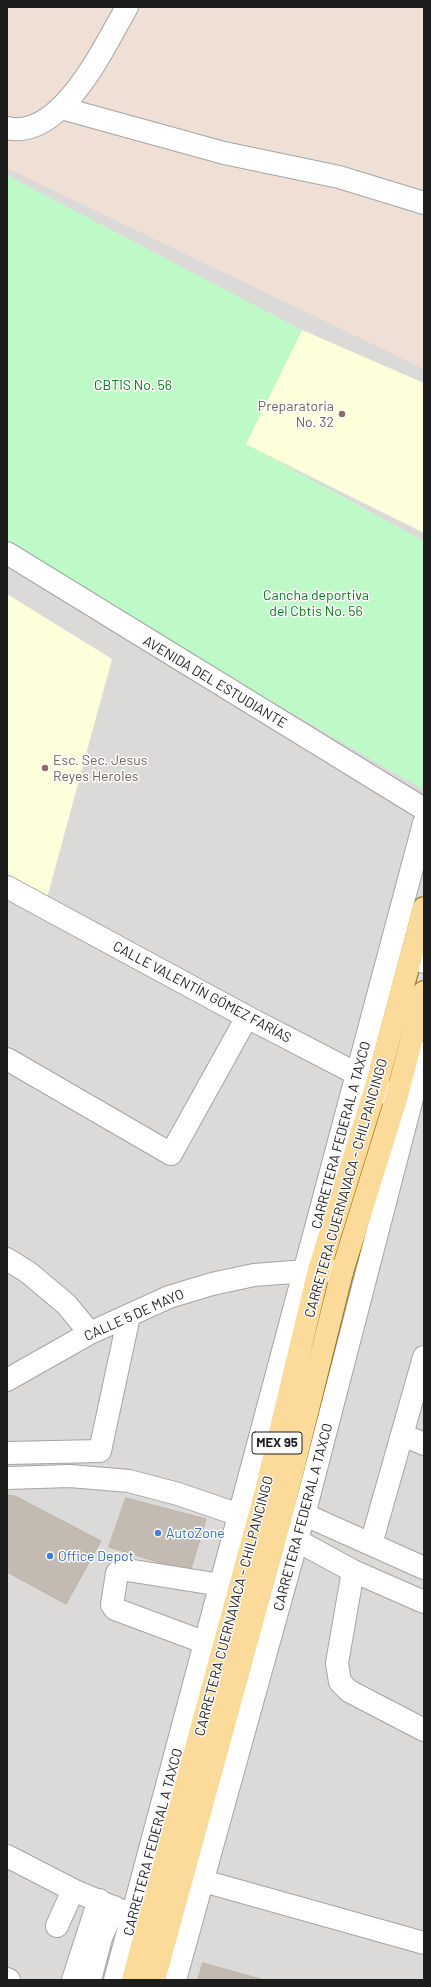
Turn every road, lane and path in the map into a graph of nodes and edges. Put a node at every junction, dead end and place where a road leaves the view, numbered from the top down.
1 (127, 7) edge
2 (61, 108) junction
3 (7, 128) edge
4 (424, 203) edge
5 (7, 553) edge
6 (424, 809) edge
7 (424, 823) edge
8 (7, 887) edge
9 (424, 910) edge
10 (417, 960) edge
11 (424, 992) edge
12 (247, 1017) junction
13 (424, 1052) edge
14 (9, 1066) edge
15 (357, 1074) junction
16 (376, 1087) junction
17 (396, 1099) junction
18 (416, 1124) edge
19 (7, 1259) edge
20 (311, 1271) junction
21 (342, 1272) junction
22 (129, 1316) junction
23 (90, 1333) junction
24 (424, 1357) edge
25 (7, 1380) edge
26 (403, 1435) junction
27 (424, 1444) edge
28 (7, 1453) edge
29 (7, 1478) edge
30 (255, 1490) junction
31 (284, 1505) junction
32 (304, 1515) junction
33 (248, 1518) junction
34 (277, 1530) junction
35 (298, 1540) junction
36 (370, 1544) junction
37 (424, 1568) edge
38 (353, 1571) junction
39 (221, 1585) junction
40 (424, 1602) edge
41 (206, 1643) junction
42 (424, 1730) edge
43 (7, 1856) edge
44 (182, 1875) junction
45 (73, 1890) junction
46 (116, 1908) junction
47 (57, 1926) dead end
48 (424, 1943) edge
49 (73, 1980) edge
50 (90, 1980) edge
51 (115, 1980) edge
52 (133, 1980) edge
53 (154, 1980) edge
54 (175, 1980) edge

1 - 2 street
2 - 3 street
2 - 4 street
5 - 6 street, AVENIDA DEL ESTUDIANTE
7 - 15 street, CARRETERA FEDERAL A TAXCO
8 - 12 street, CALLE VALENTÍN GÓMEZ FARÍAS
9 - 10 main road, CARRETERA CUERNAVACA - CHILPANCINGO / MEX 95
10 - 16 main road, CARRETERA CUERNAVACA - CHILPANCINGO / MEX 95
11 - 17 main road, CARRETERA CUERNAVACA - CHILPANCINGO / MEX 95
12 - 14 street
12 - 15 street, CALLE VALENTÍN GÓMEZ FARÍAS
13 - 18 street, CARRETERA FEDERAL A TAXCO
15 - 16 street, CALLE VALENTÍN GÓMEZ FARÍAS
15 - 20 street, CARRETERA FEDERAL A TAXCO
16 - 17 street, CALLE VALENTÍN GÓMEZ FARÍAS
16 - 20 main road, CARRETERA CUERNAVACA - CHILPANCINGO / MEX 95
17 - 21 main road, CARRETERA CUERNAVACA - CHILPANCINGO / MEX 95
18 - 32 street, CARRETERA FEDERAL A TAXCO
19 - 23 street
20 - 21 street, CALLE 5 DE MAYO
20 - 22 street, CALLE 5 DE MAYO
20 - 30 main road, CARRETERA CUERNAVACA - CHILPANCINGO / MEX 95
21 - 31 main road, CARRETERA CUERNAVACA - CHILPANCINGO / MEX 95
22 - 23 street, CALLE 5 DE MAYO
22 - 28 street
23 - 25 street, CALLE 5 DE MAYO
24 - 26 street
26 - 27 street
26 - 36 street
29 - 33 street
30 - 31 street
30 - 33 main road, CARRETERA CUERNAVACA - CHILPANCINGO / MEX 95
31 - 32 street
31 - 34 main road, CARRETERA CUERNAVACA - CHILPANCINGO / MEX 95
32 - 35 street, CARRETERA FEDERAL A TAXCO
32 - 36 street
33 - 34 street
33 - 39 street, CARRETERA FEDERAL A TAXCO
33 - 44 main road, CARRETERA CUERNAVACA - CHILPANCINGO / MEX 95
34 - 35 street
34 - 44 main road, CARRETERA CUERNAVACA - CHILPANCINGO / MEX 95
35 - 38 street
35 - 44 street, CARRETERA FEDERAL A TAXCO
36 - 37 street
38 - 40 street
38 - 42 street
39 - 41 street, CARRETERA FEDERAL A TAXCO
39 - 41 street
41 - 46 street, CARRETERA FEDERAL A TAXCO
43 - 45 street
44 - 48 street
44 - 52 main road, CARRETERA CUERNAVACA - CHILPANCINGO / MEX 95
44 - 53 main road, CARRETERA CUERNAVACA - CHILPANCINGO / MEX 95
44 - 54 street, CARRETERA FEDERAL A TAXCO
45 - 46 street
45 - 47 street
46 - 49 street
46 - 50 street
46 - 51 street, CARRETERA FEDERAL A TAXCO

